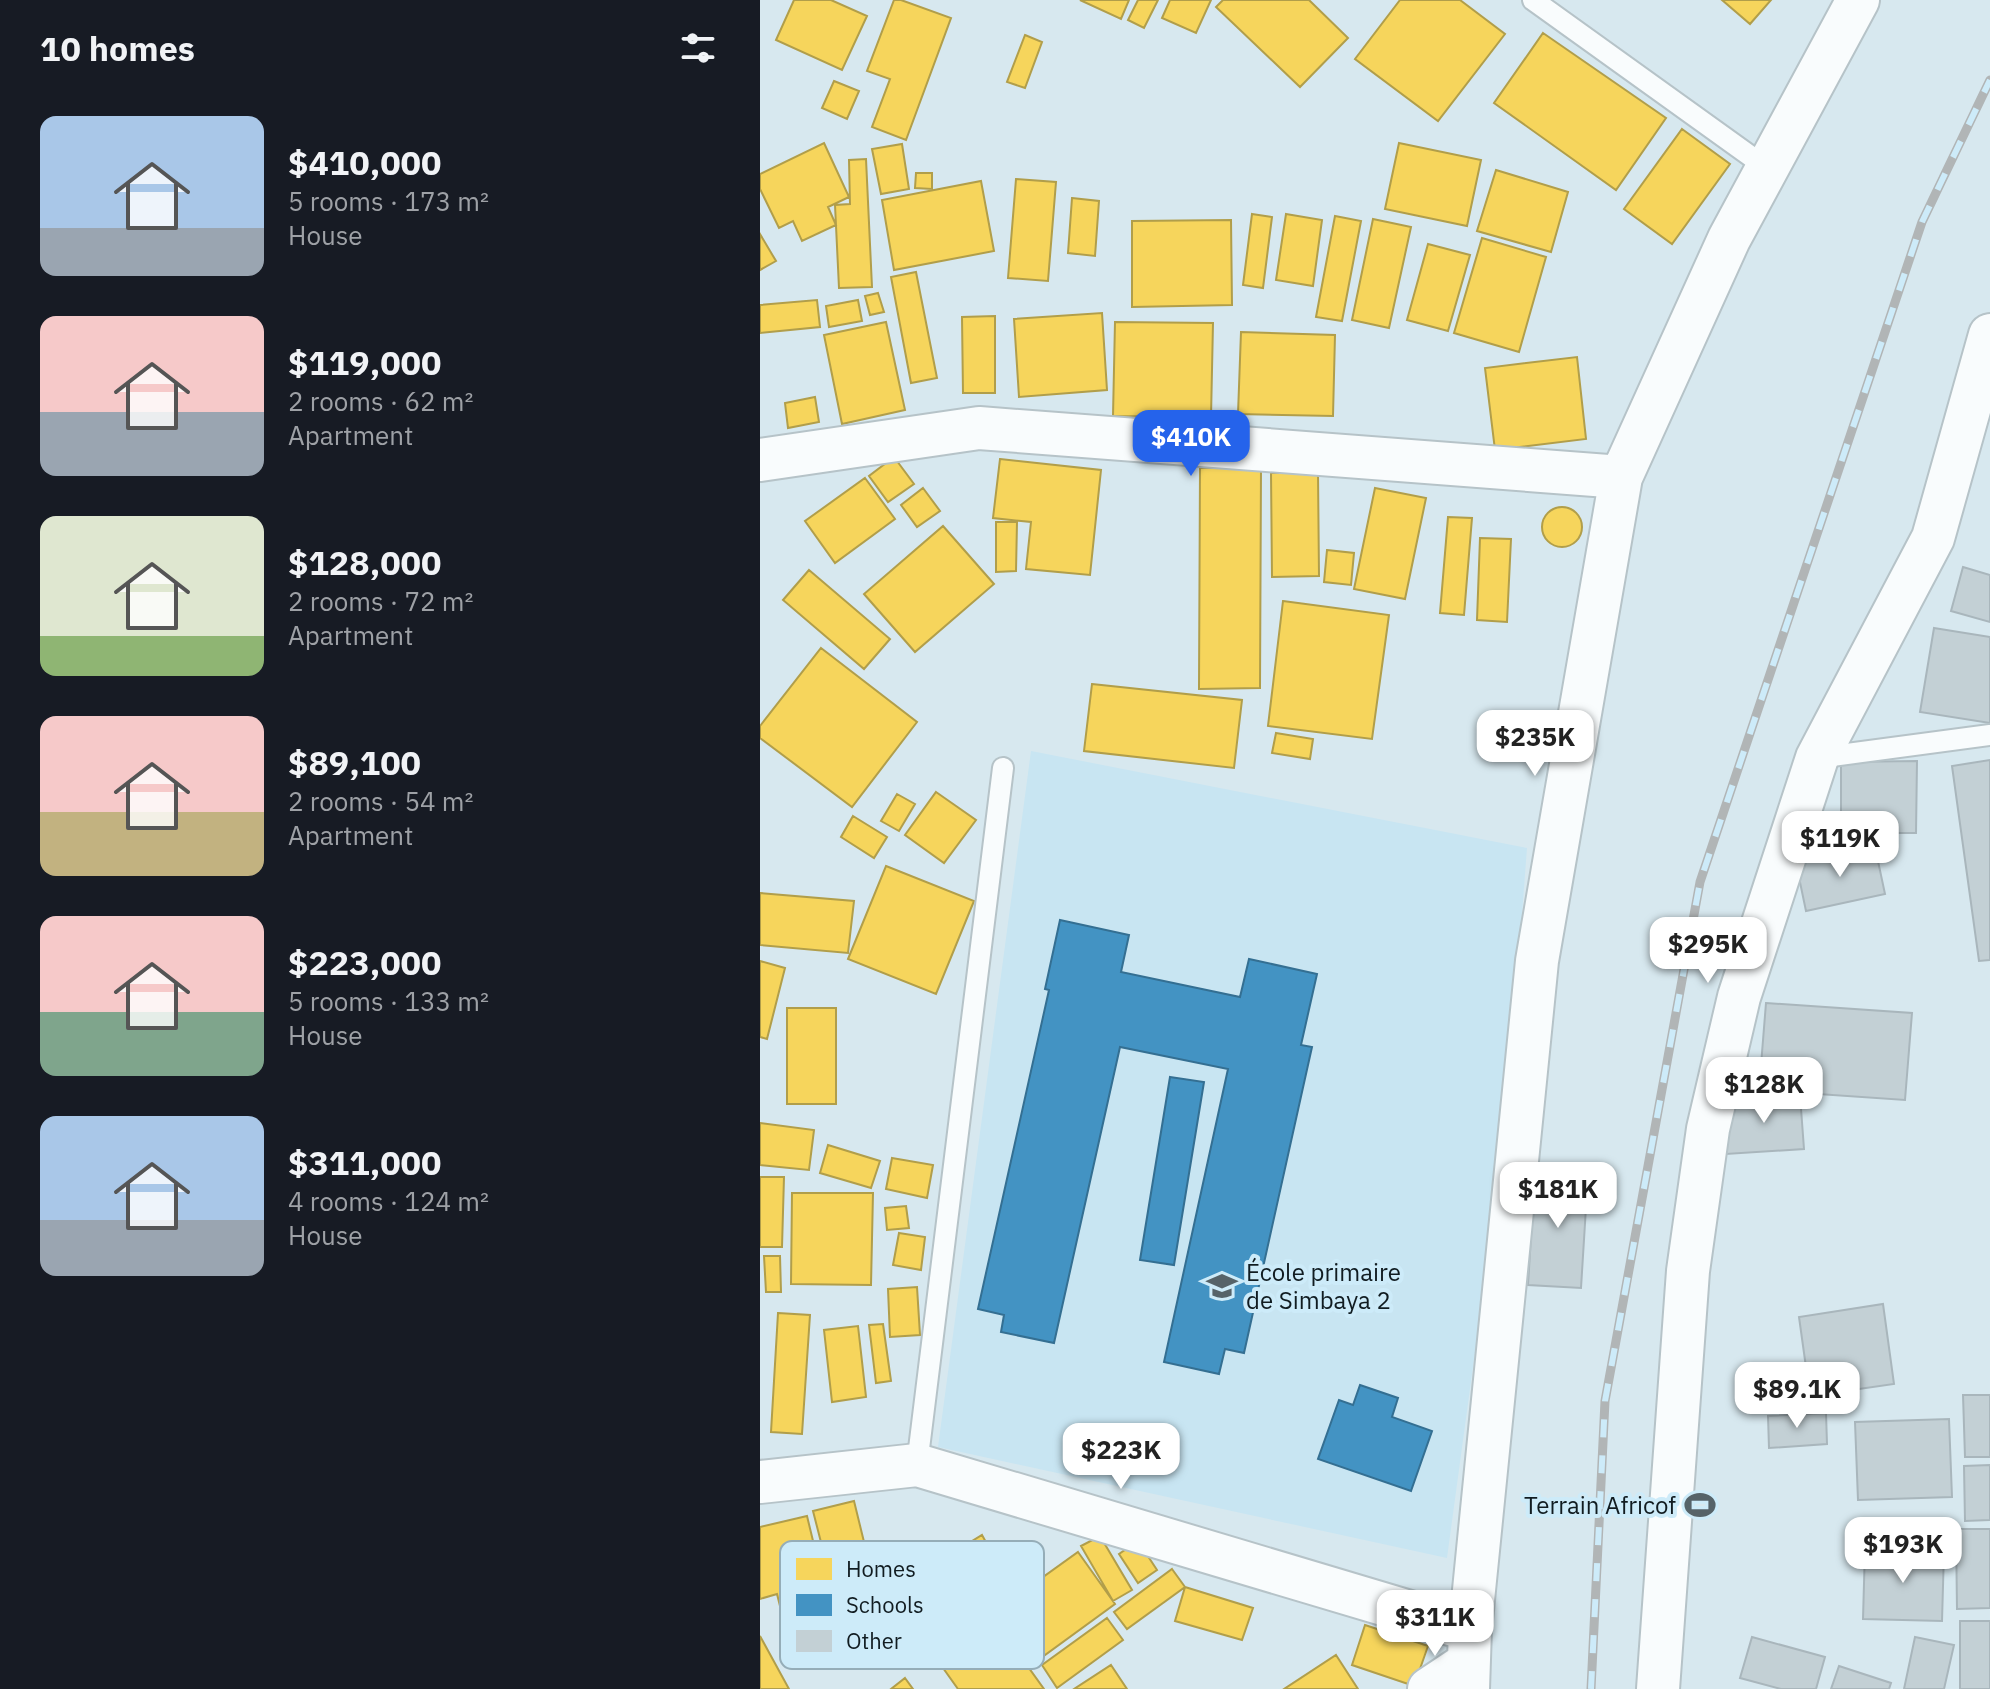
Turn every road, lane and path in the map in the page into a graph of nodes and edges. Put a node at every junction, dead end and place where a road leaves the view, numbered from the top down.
1 (1533, 0) edge
2 (1858, 0) edge
3 (1767, 168) junction
4 (1990, 335) edge
5 (760, 460) edge
6 (1621, 477) junction
7 (1990, 735) edge
8 (1817, 758) junction
9 (1003, 768) dead end
10 (917, 1465) junction
11 (760, 1482) edge
12 (1469, 1661) edge
13 (1429, 1689) edge
14 (1658, 1689) edge

1 - 3 lane
2 - 3 street
3 - 6 street
4 - 8 street
5 - 6 street
6 - 12 street
7 - 8 lane
8 - 14 street
9 - 10 lane
10 - 11 street
10 - 12 street
12 - 13 street

